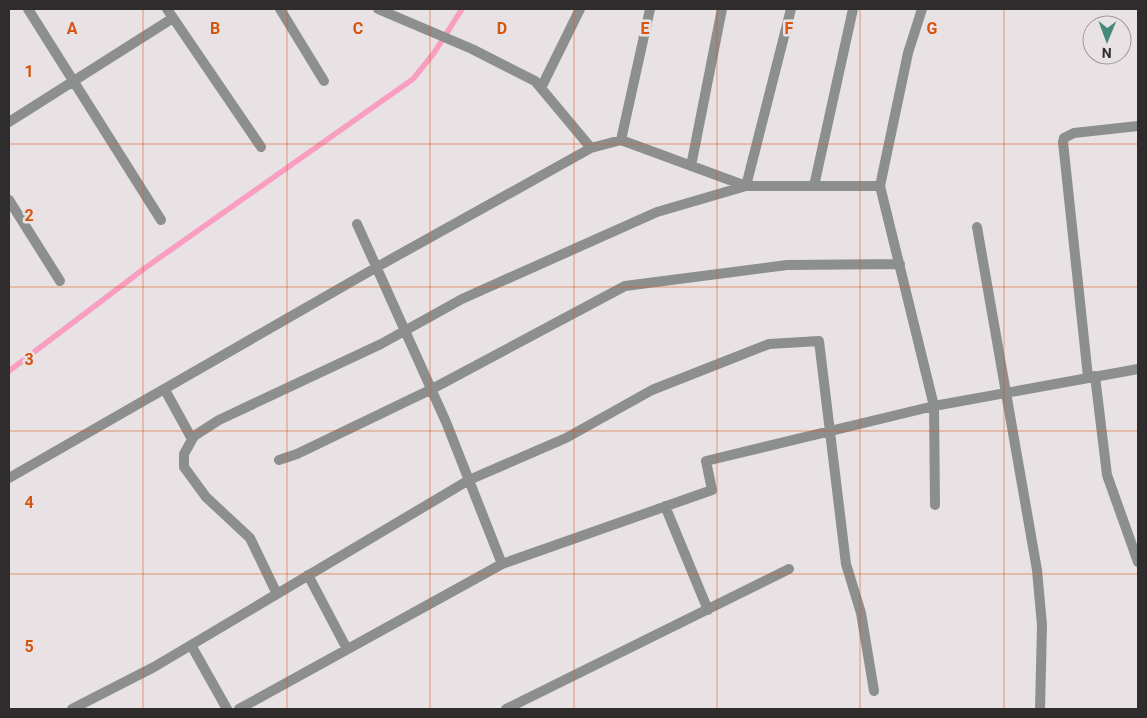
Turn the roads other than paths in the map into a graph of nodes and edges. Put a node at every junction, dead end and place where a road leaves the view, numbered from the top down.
1 (28, 9) edge
2 (280, 9) edge
3 (378, 9) edge
4 (580, 9) edge
5 (650, 9) edge
6 (722, 9) edge
7 (791, 9) edge
8 (853, 9) edge
9 (922, 9) edge
10 (170, 13) edge
11 (74, 81) junction
12 (324, 81) dead end
13 (541, 88) junction
14 (9, 122) edge
15 (1138, 126) edge
16 (621, 140) junction
17 (261, 147) dead end
18 (590, 148) junction
19 (691, 166) junction
20 (746, 186) junction
21 (814, 186) junction
22 (880, 186) junction
23 (9, 200) edge
24 (161, 220) dead end
25 (358, 224) dead end
26 (977, 226) dead end
27 (900, 264) junction
28 (377, 267) junction
29 (60, 281) dead end
30 (405, 330) junction
31 (1138, 369) edge
32 (1092, 377) junction
33 (432, 389) junction
34 (165, 390) junction
35 (1005, 392) junction
36 (934, 406) junction
37 (829, 431) junction
38 (192, 438) junction
39 (279, 460) dead end
40 (9, 478) edge
41 (469, 480) junction
42 (936, 505) dead end
43 (665, 506) junction
44 (1138, 562) edge
45 (502, 564) junction
46 (789, 570) dead end
47 (308, 575) junction
48 (277, 594) junction
49 (708, 610) junction
50 (191, 645) junction
51 (347, 649) junction
52 (874, 691) dead end
53 (510, 708) edge
54 (72, 709) edge
55 (227, 709) edge
56 (239, 709) edge
57 (1040, 709) edge

1 - 11 street
2 - 12 street
3 - 13 street
4 - 13 street
5 - 16 street
6 - 19 street
7 - 20 street
8 - 21 street
9 - 22 street
10 - 11 street
10 - 17 street
11 - 14 street
11 - 24 street
13 - 18 street
15 - 32 street
16 - 18 street
16 - 19 street
18 - 28 street
19 - 20 street
20 - 21 street
20 - 30 street
21 - 22 street
22 - 27 street
23 - 29 street
25 - 28 street
26 - 35 street
27 - 33 street
27 - 36 street
28 - 30 street
28 - 34 street
30 - 33 street
30 - 38 street
31 - 32 street
32 - 35 street
32 - 44 street
33 - 39 street
33 - 41 street
34 - 38 street
34 - 40 street
35 - 36 street
35 - 57 street
36 - 37 street
36 - 42 street
37 - 41 street
37 - 43 street
37 - 52 street
38 - 48 street
41 - 45 street
41 - 47 street
43 - 45 street
43 - 49 street
45 - 51 street
46 - 49 street
47 - 48 street
47 - 51 street
48 - 50 street
49 - 53 street
50 - 54 street
50 - 55 street
51 - 56 street

